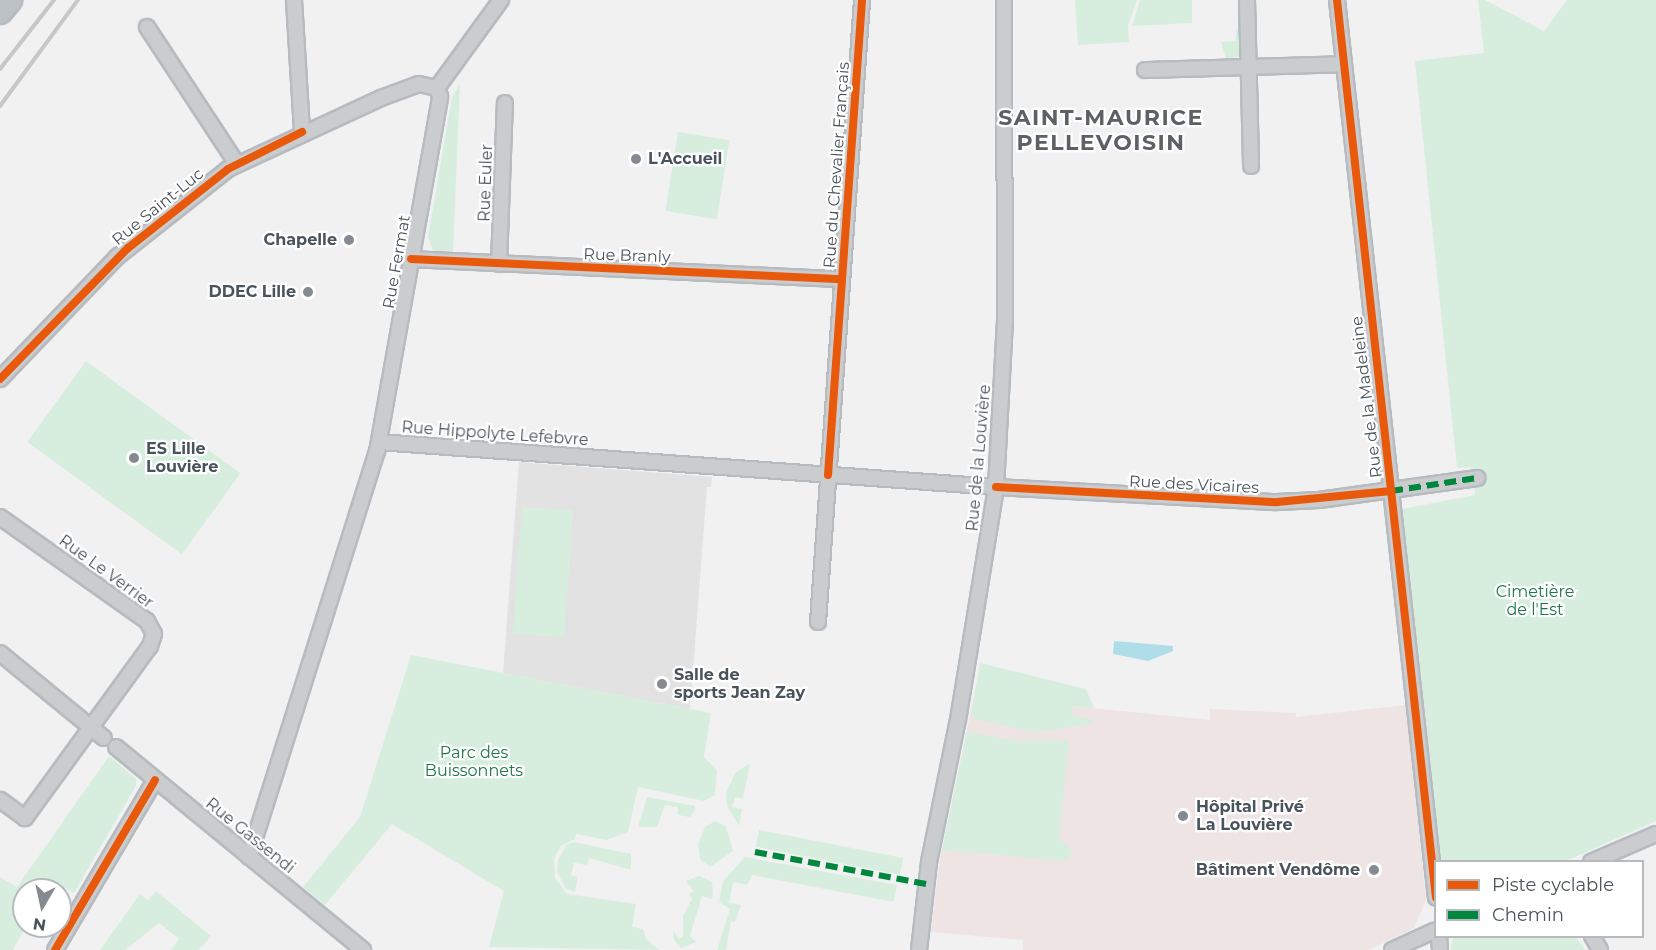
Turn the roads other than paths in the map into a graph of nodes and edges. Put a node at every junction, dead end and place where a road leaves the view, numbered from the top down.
1 (10, 0) edge
2 (294, 0) edge
3 (501, 0) edge
4 (862, 0) edge
5 (1004, 0) edge
6 (1247, 0) edge
7 (1337, 0) edge
8 (0, 12) edge
9 (147, 27) dead end
10 (1344, 64) junction
11 (1250, 68) junction
12 (1145, 70) dead end
13 (437, 88) junction
14 (505, 103) dead end
15 (302, 132) junction
16 (234, 158) junction
17 (1251, 166) dead end
18 (411, 259) junction
19 (499, 264) junction
20 (842, 279) junction
21 (0, 379) edge
22 (379, 442) junction
23 (828, 475) junction
24 (1477, 478) dead end
25 (996, 487) junction
26 (1391, 491) junction
27 (0, 517) edge
28 (818, 622) dead end
29 (0, 653) edge
30 (92, 728) junction
31 (104, 738) dead end
32 (116, 747) dead end
33 (155, 780) junction
34 (0, 800) edge
35 (1656, 834) edge
36 (249, 857) junction
37 (1593, 860) edge
38 (1434, 880) edge
39 (1434, 931) edge
40 (55, 950) edge
41 (363, 950) edge
42 (919, 950) edge
43 (1392, 950) edge

1 - 8 highway
2 - 15 street
3 - 13 street
4 - 20 street, Rue du Chevalier Français
5 - 25 street, Rue de la Louvière
6 - 11 street
7 - 10 street, Rue de la Madeleine
9 - 16 street
10 - 11 street
10 - 26 street, Rue de la Madeleine
11 - 12 street
11 - 17 street
13 - 15 street, Rue Saint-Luc
13 - 18 street, Rue Fermat
14 - 19 street, Rue Euler
15 - 16 street, Rue Saint-Luc
16 - 21 street, Rue Saint-Luc
18 - 19 street, Rue Branly
18 - 22 street, Rue Fermat
19 - 20 street, Rue Branly
20 - 23 street, Rue du Chevalier Français
22 - 23 street, Rue Hippolyte Lefebvre
22 - 36 street, Rue Hippolyte Lefebvre
23 - 25 street, Rue Hippolyte Lefebvre
23 - 28 street, Rue du Chevalier Français
24 - 26 street, Rue des Vicaires
25 - 26 street, Rue des Vicaires
25 - 42 street, Rue de la Louvière
26 - 38 street, Rue de la Madeleine
27 - 30 street, Rue Le Verrier
29 - 30 street
30 - 31 street
30 - 34 street
32 - 33 street, Rue Gassendi
33 - 36 street, Rue Gassendi
33 - 40 street
35 - 37 street
36 - 41 street, Rue Gassendi
39 - 43 street

